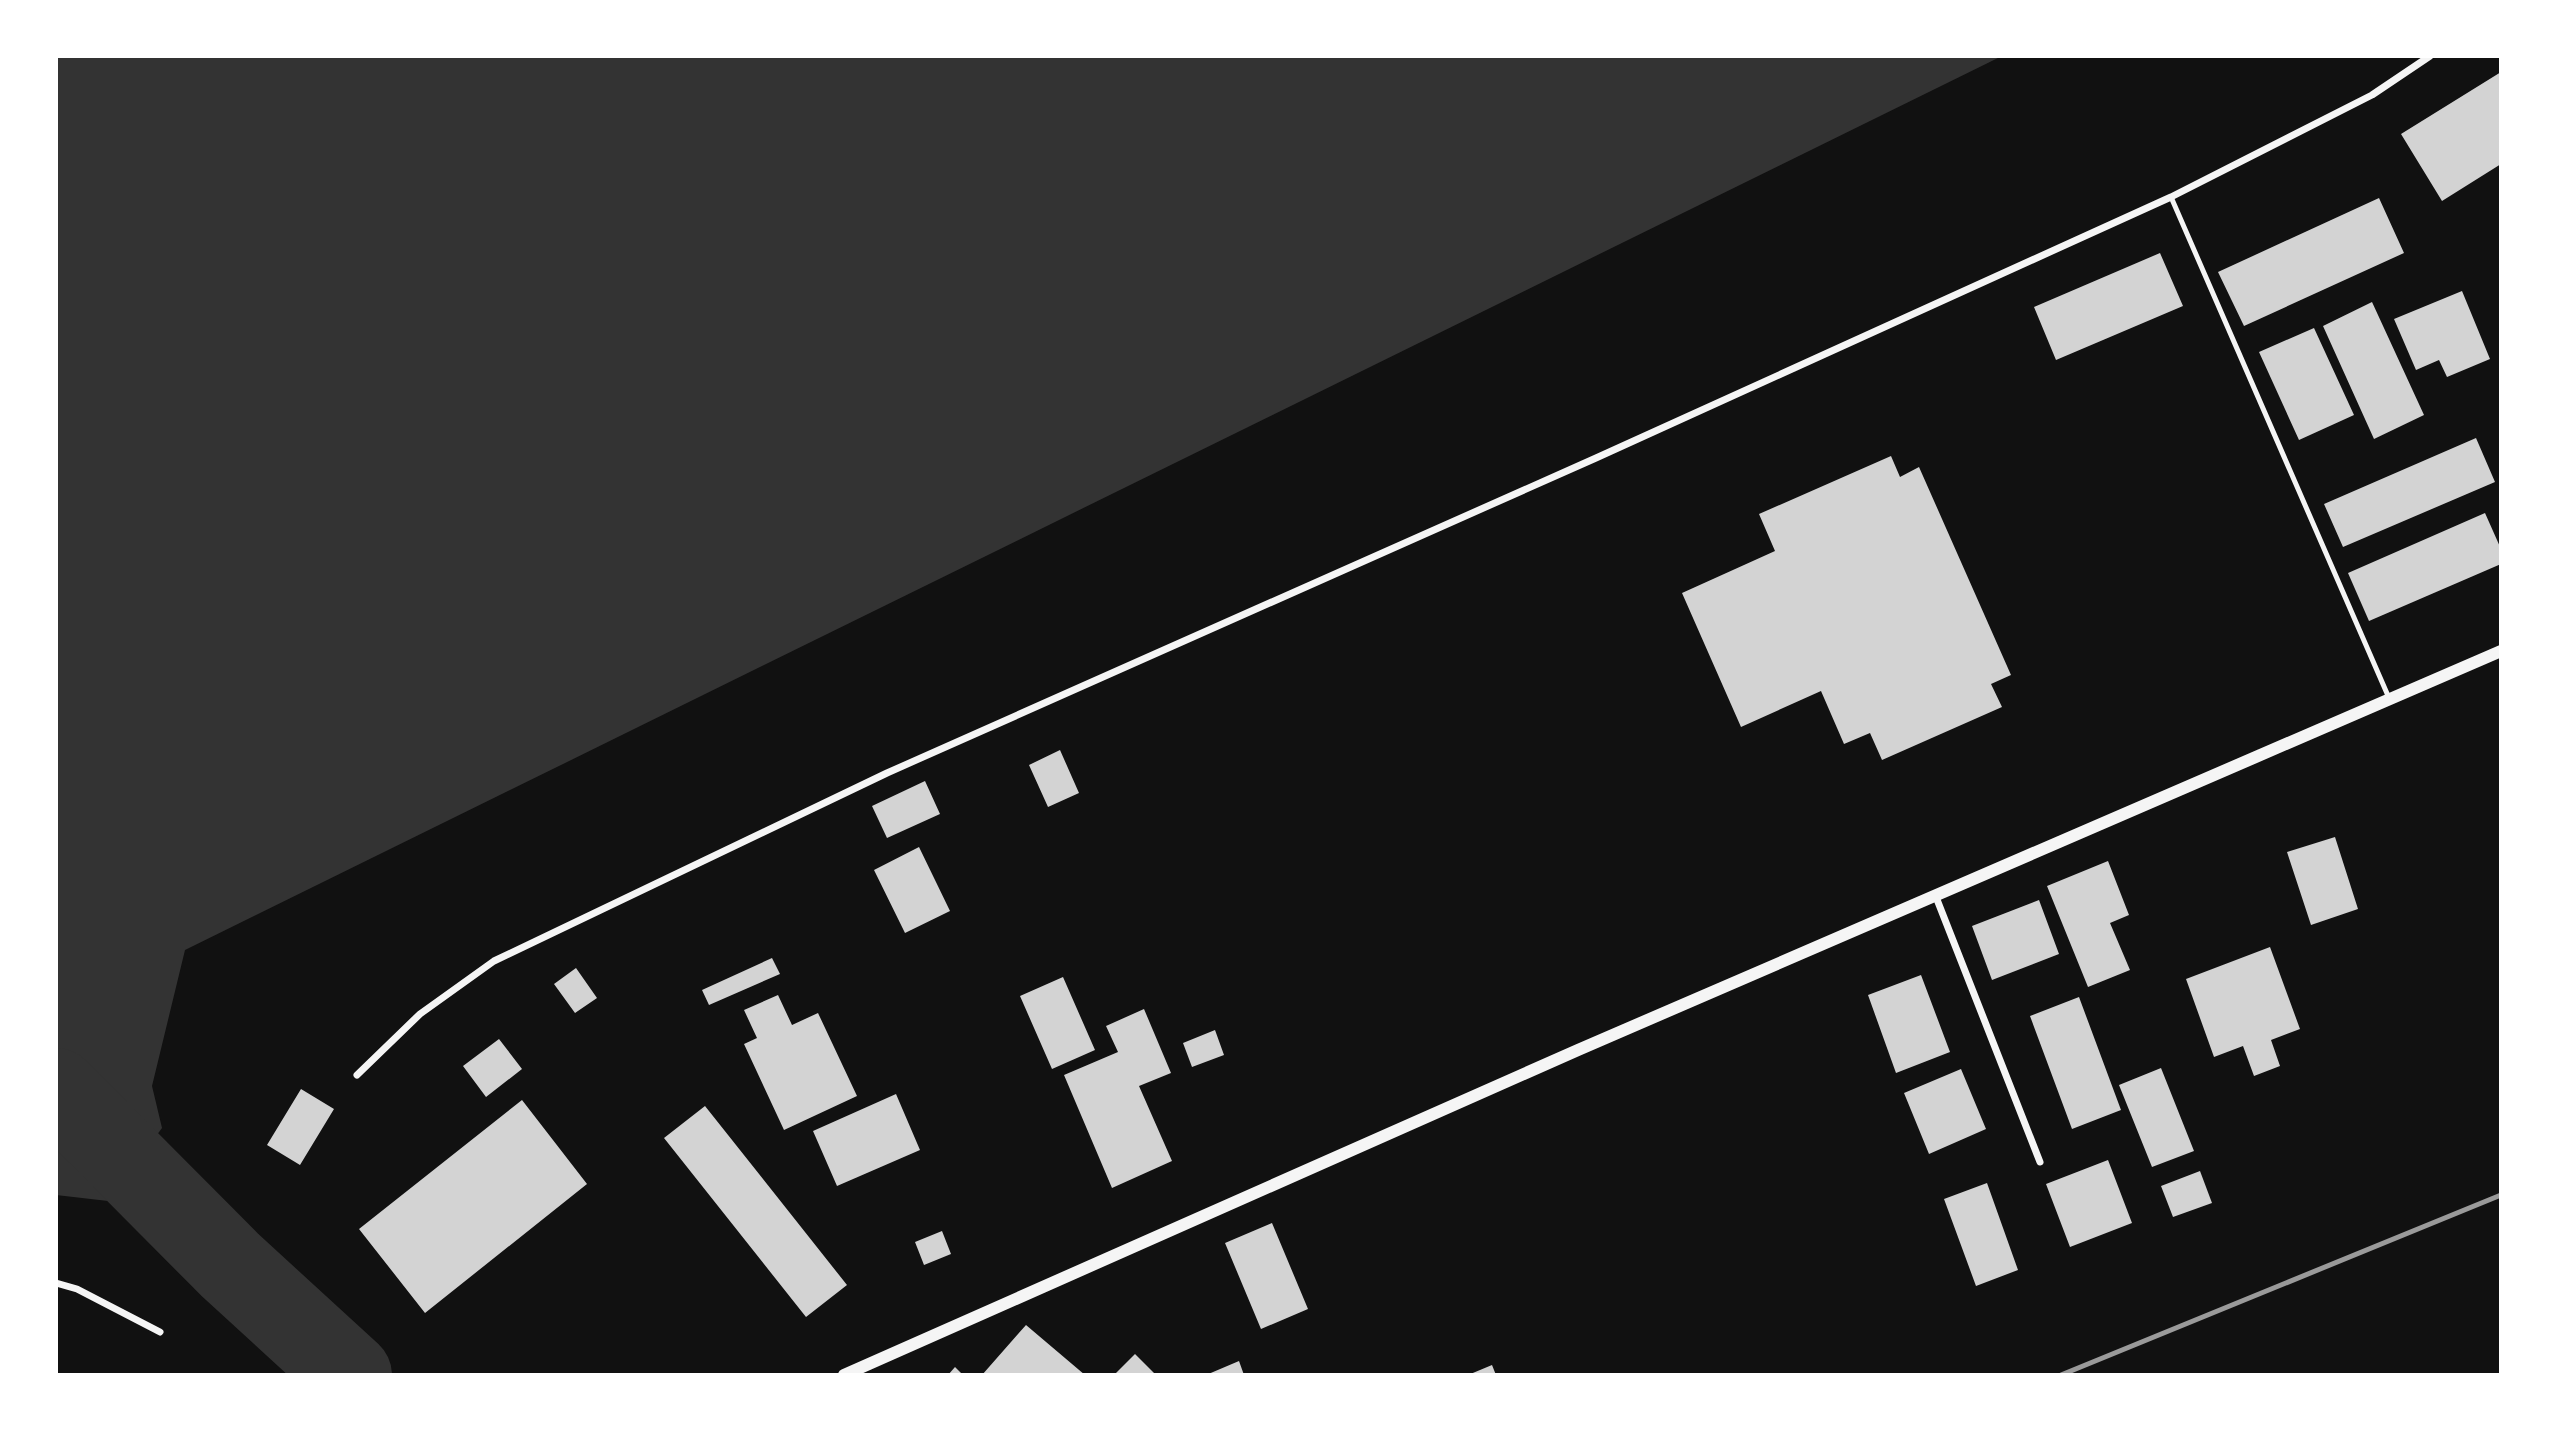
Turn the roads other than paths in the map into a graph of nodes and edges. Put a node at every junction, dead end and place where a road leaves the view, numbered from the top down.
1 (2430, 56) edge
2 (2171, 197) junction
3 (2501, 651) edge
4 (2389, 699) junction
5 (1936, 897) junction
6 (357, 1075) dead end
7 (2040, 1162) dead end
8 (56, 1283) edge
9 (160, 1332) dead end
10 (844, 1375) edge

1 - 2 street
2 - 4 lane
2 - 6 street
3 - 4 street
4 - 5 street
5 - 7 street
5 - 10 street
8 - 9 street

